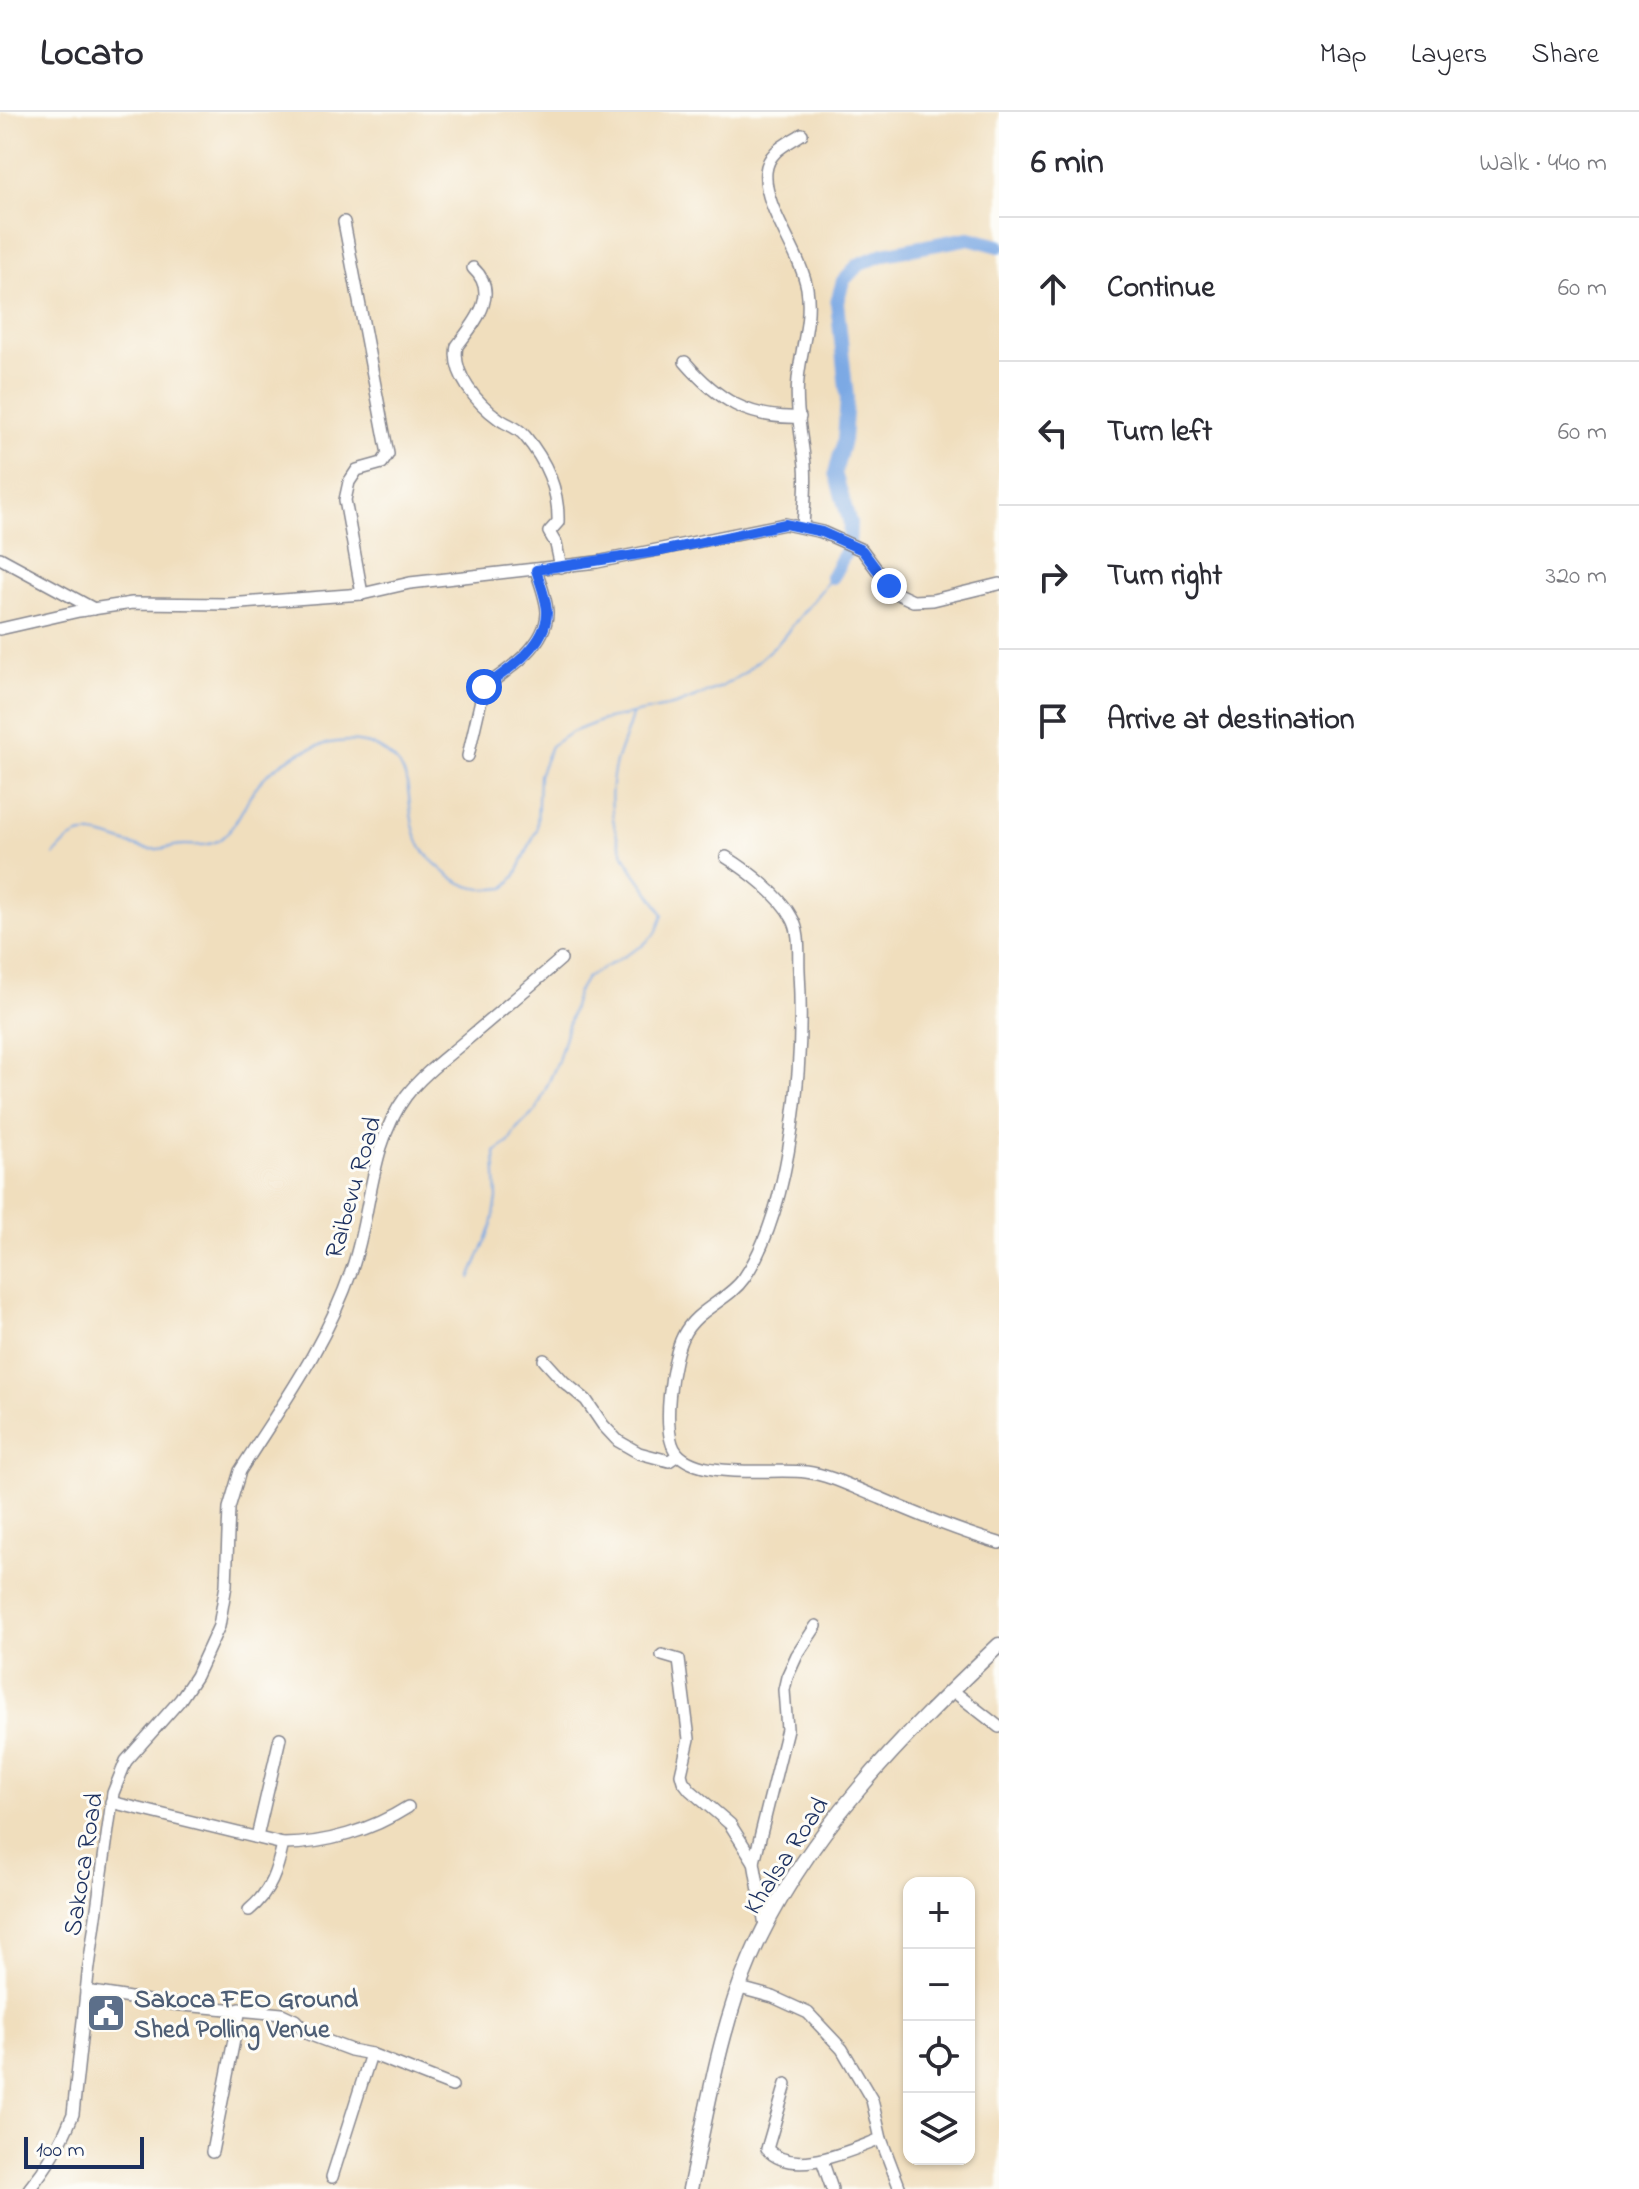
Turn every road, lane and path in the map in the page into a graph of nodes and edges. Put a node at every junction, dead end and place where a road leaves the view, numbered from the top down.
1 (802, 134) dead end
2 (344, 222) dead end
3 (473, 268) dead end
4 (685, 362) dead end
5 (800, 417) junction
6 (803, 527) junction
7 (0, 558) edge
8 (561, 567) junction
9 (536, 570) junction
10 (999, 584) edge
11 (362, 594) junction
12 (94, 609) junction
13 (0, 629) edge
14 (468, 756) dead end
15 (726, 857) dead end
16 (561, 959) dead end
17 (544, 1360) dead end
18 (678, 1455) junction
19 (240, 1471) joint
20 (999, 1543) edge
21 (816, 1626) dead end
22 (999, 1645) edge
23 (662, 1655) dead end
24 (953, 1691) junction
25 (999, 1727) edge
26 (280, 1738) dead end
27 (111, 1802) junction
28 (408, 1807) dead end
29 (257, 1837) junction
30 (283, 1844) junction
31 (754, 1862) junction
32 (249, 1910) dead end
33 (765, 1925) junction
34 (740, 1988) junction
35 (86, 1991) junction
36 (240, 2009) junction
37 (371, 2054) junction
38 (786, 2084) dead end
39 (452, 2086) dead end
40 (881, 2139) junction
41 (212, 2152) dead end
42 (822, 2160) junction
43 (332, 2177) dead end
44 (29, 2189) edge
45 (690, 2189) edge
46 (832, 2189) edge
47 (900, 2189) edge

1 - 5 street
2 - 11 street
3 - 8 street
4 - 5 street
5 - 6 street
6 - 8 street
6 - 10 street
7 - 12 street
8 - 9 street
9 - 11 street
9 - 14 street
11 - 12 street
12 - 13 street
15 - 18 street
16 - 19 street, Raibevu Road
17 - 18 street
18 - 20 street
19 - 27 street, Sakoca Road
21 - 31 street
22 - 24 main road, Khalsa Road
23 - 31 street
24 - 25 street
24 - 33 main road, Khalsa Road
26 - 29 street
27 - 29 street
27 - 35 street, Sakoca Road
28 - 30 street
29 - 30 street
30 - 32 street
31 - 33 street
33 - 34 main road, Khalsa Road
34 - 40 street
34 - 45 main road, Khalsa Road
35 - 36 street
35 - 44 street, Sakoca Road
36 - 37 street
36 - 41 street
37 - 39 street
37 - 43 street
38 - 42 street
40 - 42 street
40 - 47 street
42 - 46 street

